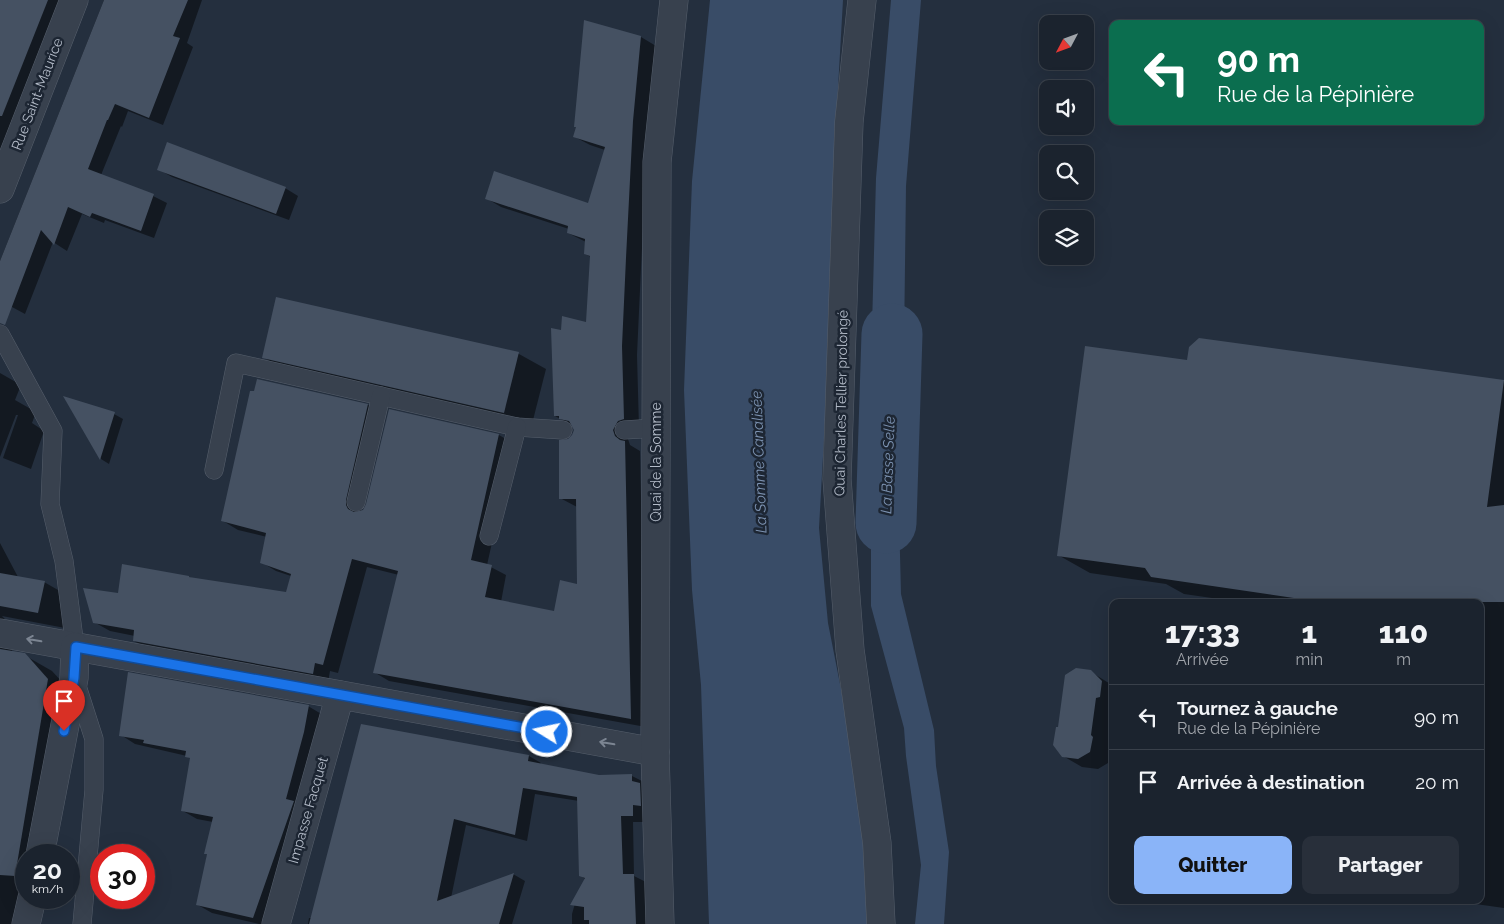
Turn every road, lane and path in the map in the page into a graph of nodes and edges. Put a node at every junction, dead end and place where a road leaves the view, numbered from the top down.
1 (74, 0) edge
2 (674, 0) edge
3 (862, 0) edge
4 (0, 189) edge
5 (0, 334) edge
6 (382, 396) junction
7 (517, 427) junction
8 (656, 428) junction
9 (563, 430) dead end
10 (624, 430) dead end
11 (214, 470) dead end
12 (356, 502) dead end
13 (489, 536) dead end
14 (0, 633) edge
15 (76, 647) junction
16 (74, 678) junction
17 (340, 695) junction
18 (655, 752) junction
19 (42, 844) edge
20 (29, 909) edge
21 (26, 924) edge
22 (82, 924) edge
23 (276, 924) edge
24 (660, 924) edge
25 (881, 924) edge

1 - 4 street, Rue Saint-Maurice
2 - 8 street, Quai de la Somme
3 - 25 street, Quai Charles Tellier prolongé
5 - 15 lane
6 - 7 lane
6 - 11 lane
6 - 12 lane
7 - 9 lane
7 - 13 lane
8 - 10 lane
8 - 18 street, Quai de la Somme
15 -> 14 street
15 - 16 street
15 - 17 street
16 - 19 street
16 - 22 lane
18 -> 17 street
17 - 23 street, Impasse Facquet
18 - 24 street, Quai de la Somme
20 - 21 street

